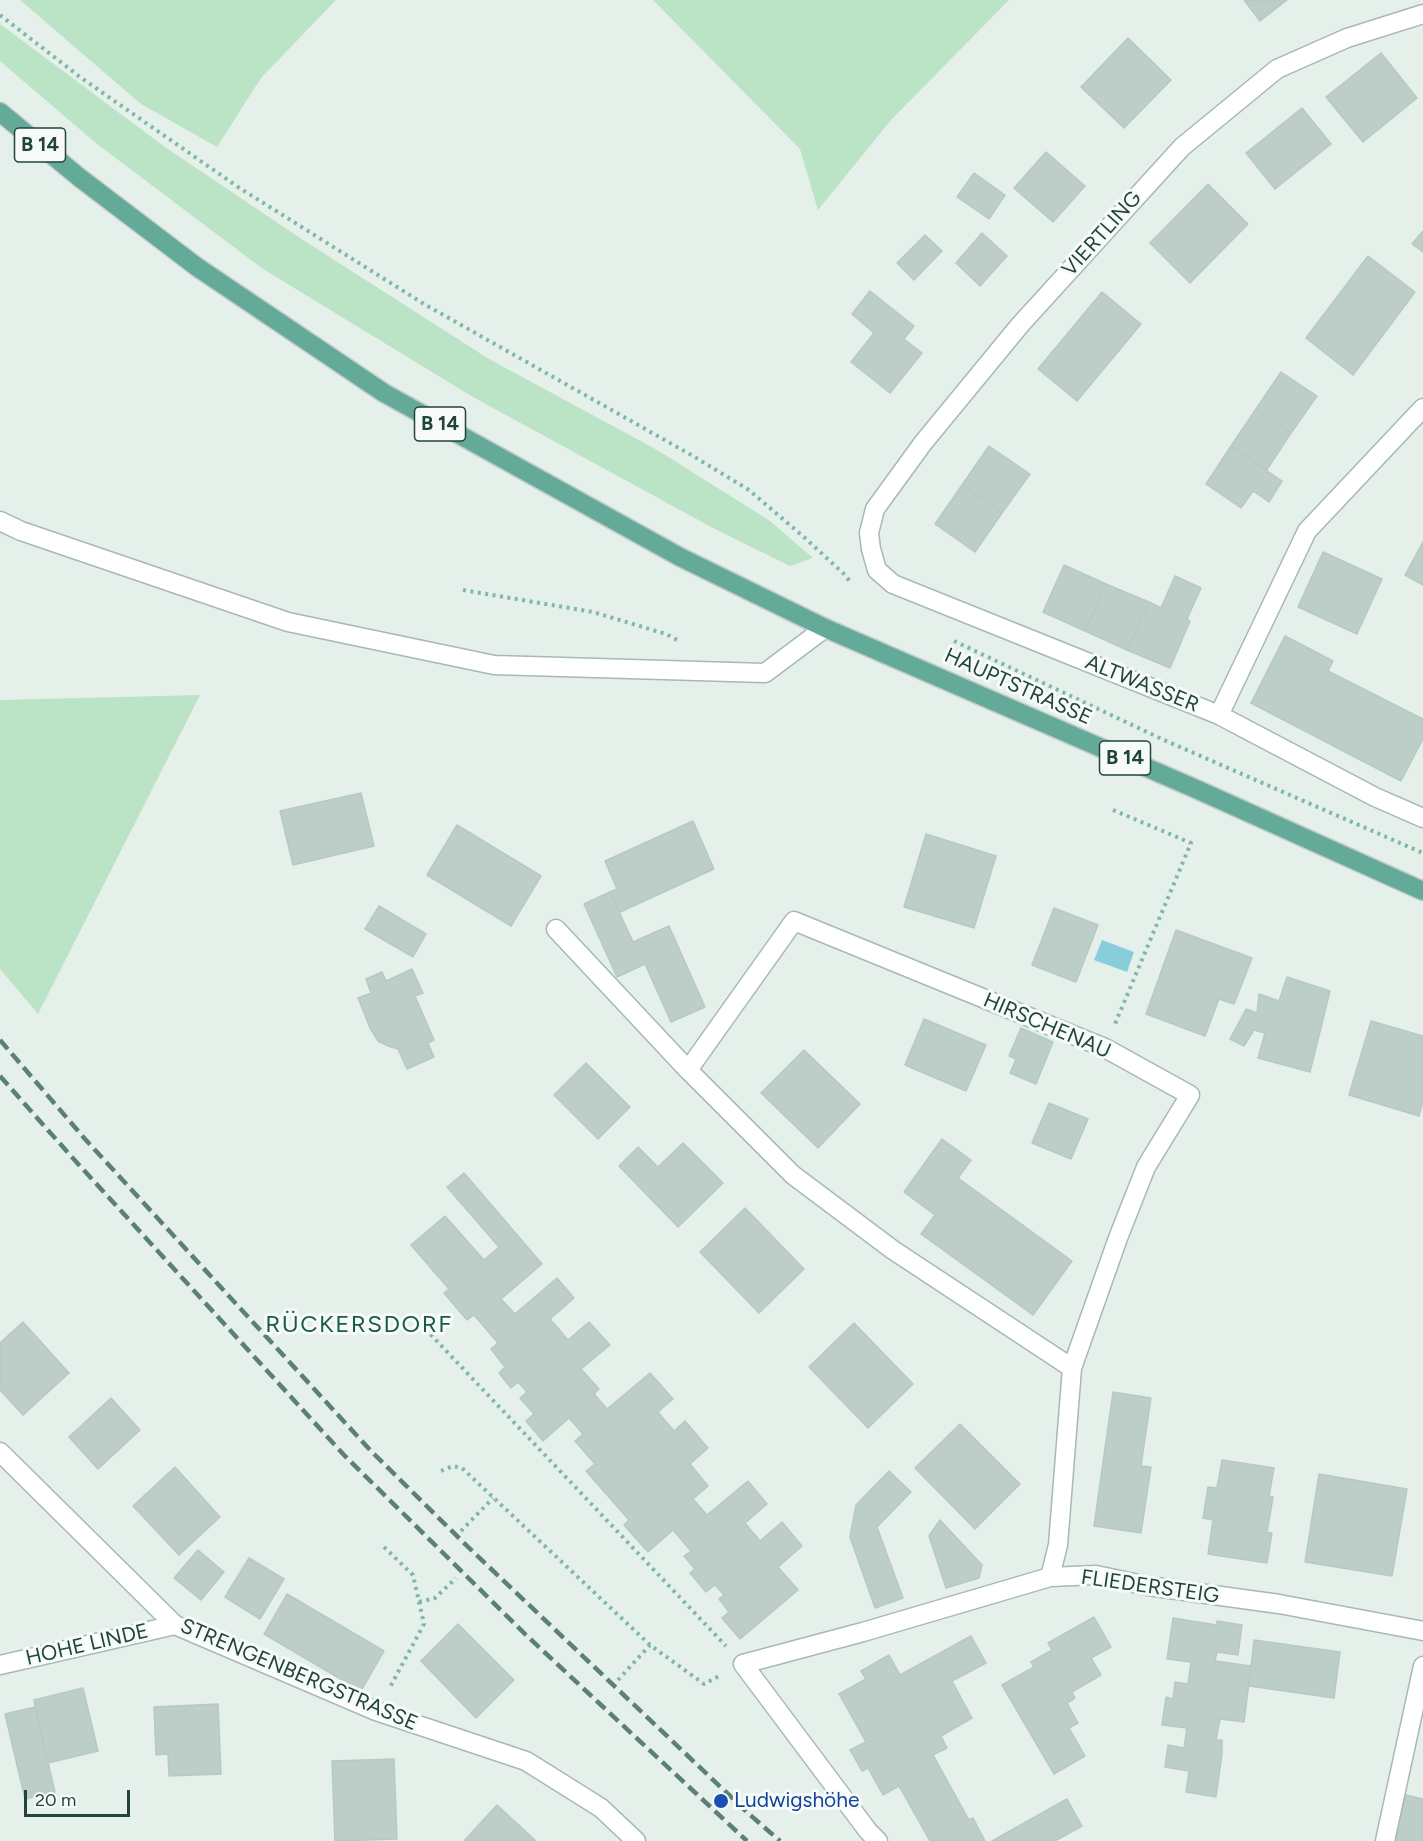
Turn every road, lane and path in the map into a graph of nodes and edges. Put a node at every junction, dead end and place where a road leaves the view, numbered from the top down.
1 (1423, 14) edge
2 (0, 15) edge
3 (0, 112) edge
4 (1423, 408) edge
5 (0, 521) edge
6 (871, 549) joint
7 (464, 590) dead end
8 (856, 590) dead end
9 (825, 628) junction
10 (948, 638) dead end
11 (685, 645) dead end
12 (1219, 715) junction
13 (1113, 810) dead end
14 (1423, 818) edge
15 (1423, 853) edge
16 (1423, 891) edge
17 (556, 928) dead end
18 (1105, 1048) junction
19 (688, 1070) junction
20 (415, 1318) dead end
21 (1072, 1368) junction
22 (0, 1452) edge
23 (441, 1471) dead end
24 (492, 1498) junction
25 (461, 1531) dead end
26 (384, 1547) dead end
27 (1050, 1577) junction
28 (456, 1578) dead end
29 (419, 1602) junction
30 (175, 1625) junction
31 (1423, 1631) edge
32 (650, 1645) junction
33 (743, 1664) junction
34 (0, 1665) edge
35 (1423, 1666) edge
36 (618, 1680) dead end
37 (704, 1684) dead end
38 (376, 1711) junction
39 (636, 1841) edge
40 (878, 1841) edge
41 (1384, 1841) edge

1 - 6 street, VIERTLING
2 - 8 path
3 - 9 main road, B 14
4 - 12 street
5 - 9 street
6 - 12 street, ALTWASSER
7 - 11 path
9 - 16 main road, HAUPTSTRASSE / B 14
10 - 15 path
12 - 14 street, ALTWASSER
13 - 18 path
17 - 19 street
18 - 19 street, HIRSCHENAU
18 - 21 street, HIRSCHENAU
19 - 21 street
20 - 33 path
21 - 27 street, HIRSCHENAU
22 - 30 street, STRENGENBERGSTRASSE
23 - 24 path
24 - 25 path
24 - 32 path
26 - 29 path
27 - 31 street, FLIEDERSTEIG
27 - 33 street, FLIEDERSTEIG
28 - 29 path
29 - 38 path
30 - 34 street, HOHE LINDE
30 - 38 street, STRENGENBERGSTRASSE
32 - 36 path
32 - 37 path
33 - 40 street
35 - 41 street
38 - 39 street, STRENGENBERGSTRASSE

